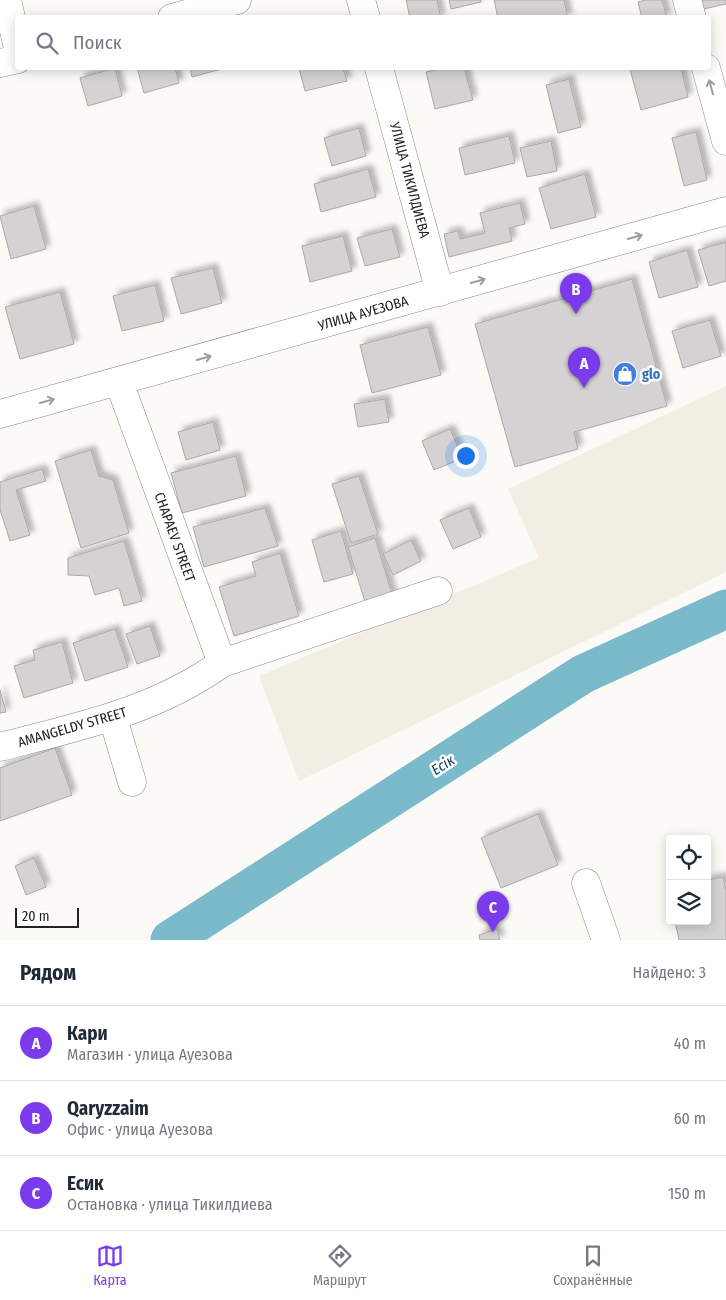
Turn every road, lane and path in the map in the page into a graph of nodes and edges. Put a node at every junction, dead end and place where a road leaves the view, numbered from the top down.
1 (7, 0) edge
2 (237, 0) edge
3 (361, 0) edge
4 (687, 0) edge
5 (183, 15) edge
6 (365, 15) edge
7 (691, 15) edge
8 (15, 35) edge
9 (15, 60) edge
10 (0, 63) edge
11 (381, 70) edge
12 (707, 70) edge
13 (726, 141) edge
14 (726, 212) edge
15 (440, 292) junction
16 (119, 382) junction
17 (0, 414) edge
18 (438, 591) dead end
19 (222, 664) junction
20 (114, 718) junction
21 (0, 747) edge
22 (132, 782) dead end
23 (586, 883) dead end
24 (606, 940) edge

1 - 8 street
2 - 5 street
3 - 6 street
4 - 7 street
9 - 10 street
11 - 15 street, УЛИЦА ТИКИЛДИЕВА
13 -> 12 street
15 -> 14 street, УЛИЦА АУЕЗОВА
16 -> 15 street, УЛИЦА АУЕЗОВА
17 -> 16 street, УЛИЦА АУЕЗОВА
16 - 19 street, CHAPAEV STREET
18 - 19 street
19 - 20 street, AMANGELDY STREET
20 - 21 street, AMANGELDY STREET
20 - 22 street
23 - 24 street

